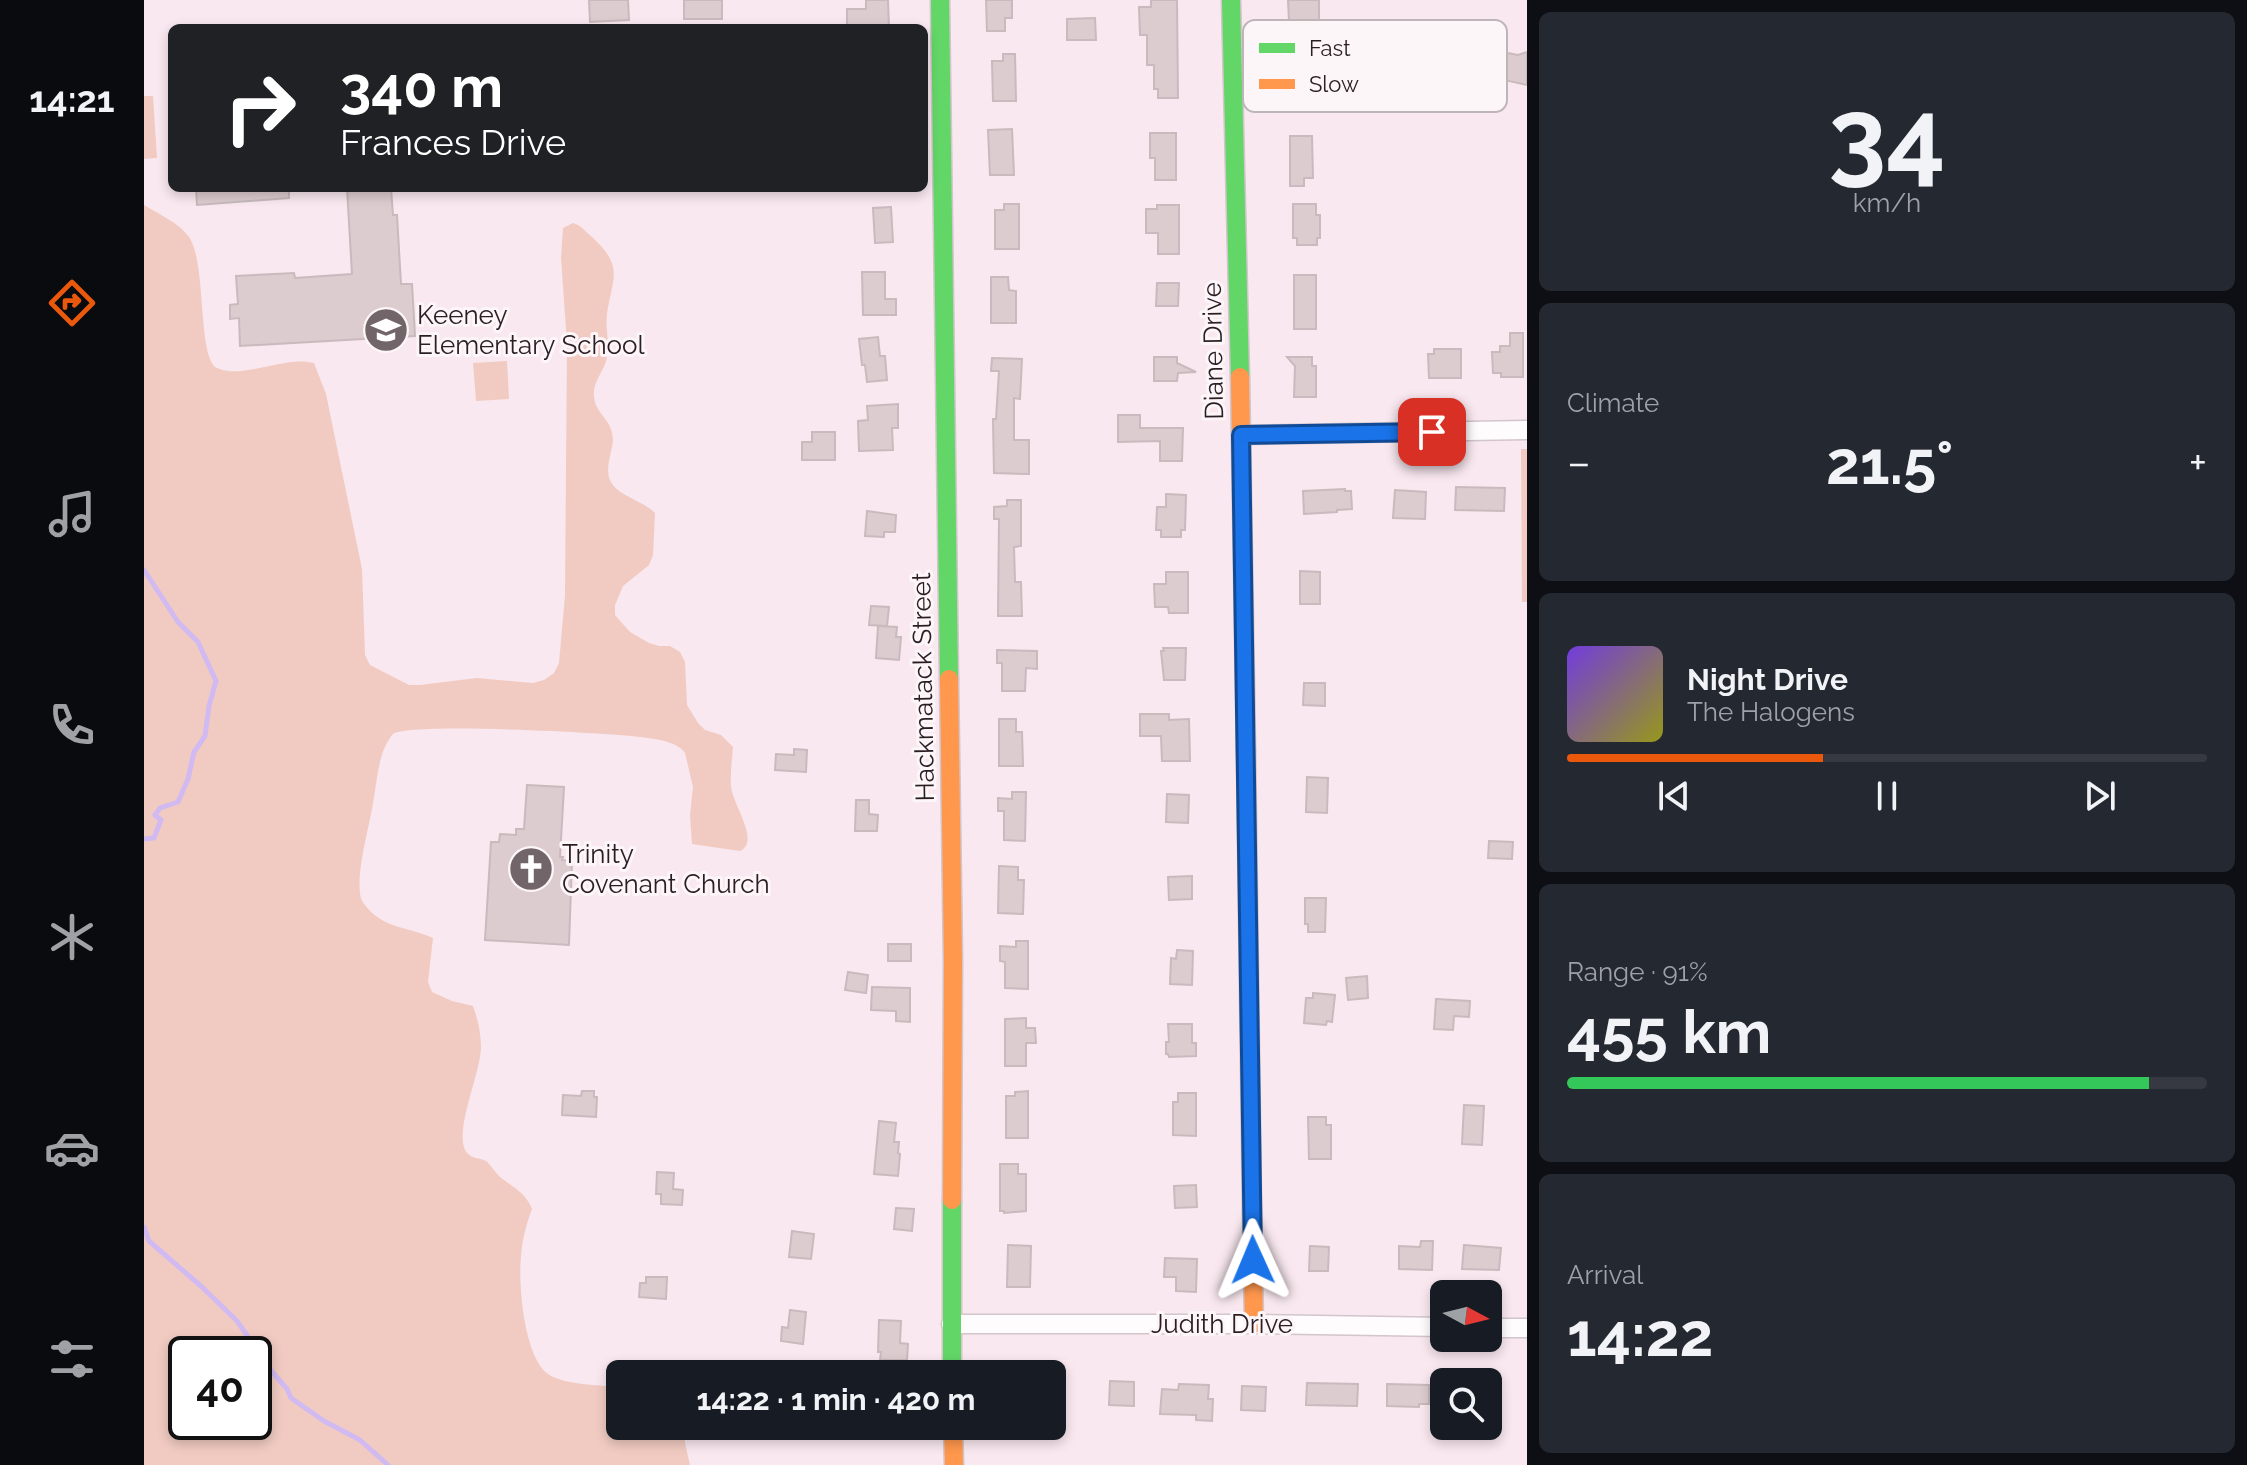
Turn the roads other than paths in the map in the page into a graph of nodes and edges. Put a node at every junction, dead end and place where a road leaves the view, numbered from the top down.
1 (940, 0) edge
2 (1231, 0) edge
3 (932, 60) edge
4 (1527, 430) edge
5 (1241, 435) junction
6 (951, 1324) junction
7 (1254, 1324) junction
8 (1430, 1327) edge
9 (1502, 1328) edge
10 (1527, 1328) edge
11 (952, 1360) edge
12 (953, 1440) edge
13 (954, 1465) edge

1 - 3 street, Hackmatack Street
2 - 5 street, Diane Drive
3 - 6 street, Hackmatack Street
4 - 5 street
5 - 7 street, Diane Drive
6 - 7 street, Judith Drive
6 - 11 street, Hackmatack Street
7 - 8 street, Judith Drive
9 - 10 street
12 - 13 street

